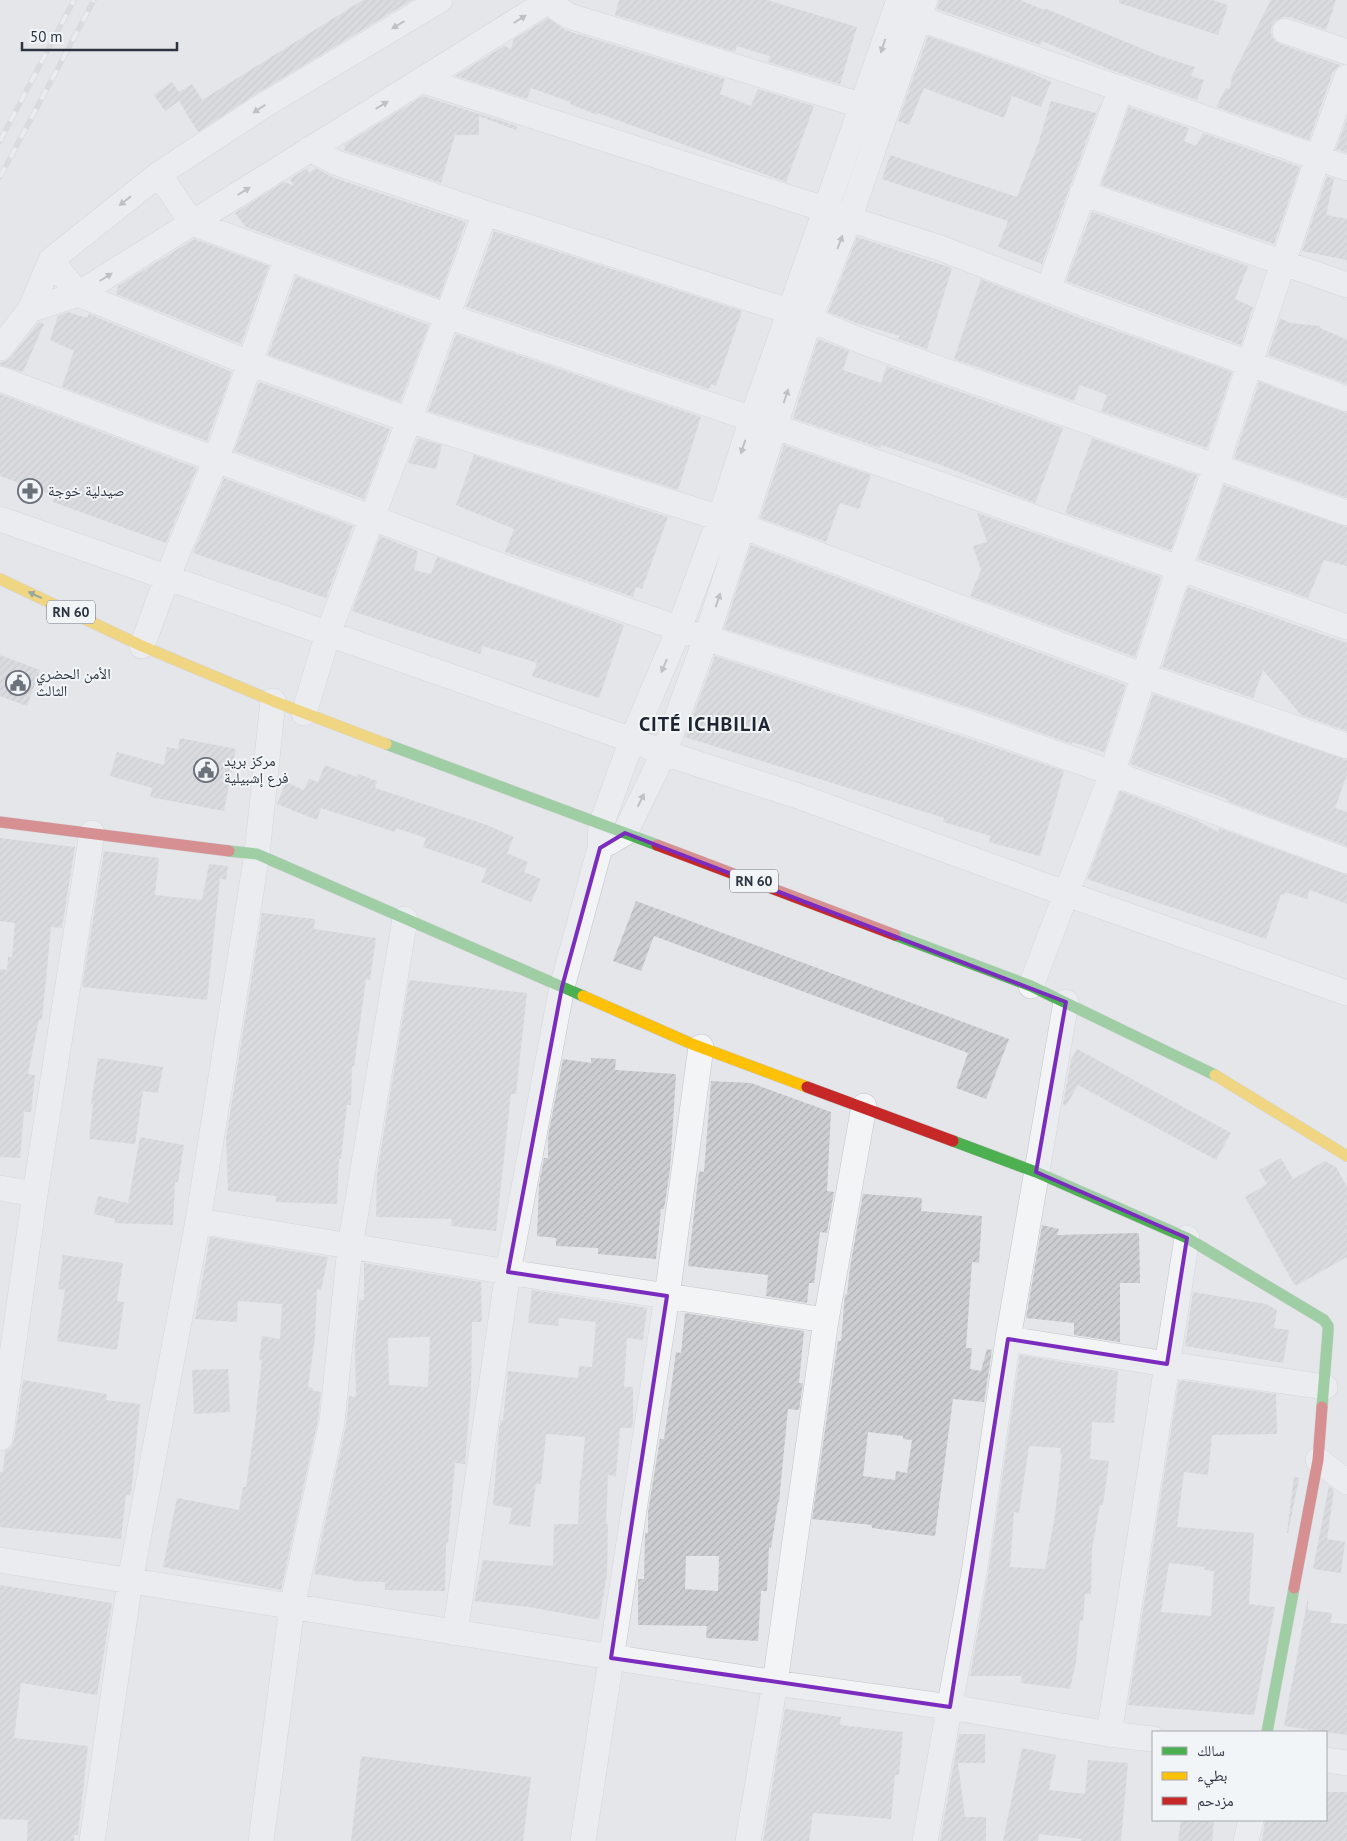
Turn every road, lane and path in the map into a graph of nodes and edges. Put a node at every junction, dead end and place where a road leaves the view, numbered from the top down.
1 (440, 0) edge
2 (551, 0) edge
3 (898, 5) edge
4 (922, 9) edge
5 (1285, 32) dead end
6 (1347, 52) edge
7 (1347, 77) edge
8 (421, 80) junction
9 (1121, 88) junction
10 (862, 106) junction
11 (310, 149) junction
12 (1318, 157) junction
13 (1347, 168) edge
14 (159, 174) junction
15 (1082, 193) junction
16 (485, 213) junction
17 (838, 214) junction
18 (192, 223) junction
19 (286, 257) junction
20 (51, 260) junction
21 (1284, 262) junction
22 (1347, 285) edge
23 (1048, 290) junction
24 (78, 294) junction
25 (30, 310) junction
26 (447, 316) junction
27 (800, 317) junction
28 (0, 348) edge
29 (248, 363) junction
30 (1249, 364) junction
31 (0, 379) edge
32 (1347, 400) edge
33 (752, 419) junction
34 (410, 420) junction
35 (776, 427) junction
36 (216, 460) junction
37 (1216, 466) junction
38 (1347, 513) edge
39 (373, 518) junction
40 (0, 519) edge
41 (731, 523) junction
42 (1179, 569) junction
43 (167, 578) junction
44 (0, 579) edge
45 (44, 613) dead end
46 (1347, 627) edge
47 (680, 629) junction
48 (328, 634) junction
49 (706, 638) junction
50 (142, 646) junction
51 (1144, 676) junction
52 (273, 702) junction
53 (304, 713) junction
54 (632, 740) junction
55 (1347, 746) edge
56 (664, 752) junction
57 (1112, 773) junction
58 (0, 822) edge
59 (92, 833) junction
60 (625, 833) junction
61 (601, 837) junction
62 (257, 854) junction
63 (1347, 861) edge
64 (1066, 894) junction
65 (405, 919) junction
66 (1031, 986) junction
67 (562, 987) junction
68 (1347, 993) edge
69 (1066, 1002) junction
70 (700, 1046) junction
71 (864, 1106) junction
72 (1347, 1156) edge
73 (1036, 1172) junction
74 (0, 1188) edge
75 (35, 1194) junction
76 (198, 1221) junction
77 (1187, 1238) junction
78 (350, 1247) junction
79 (508, 1272) junction
80 (667, 1296) junction
81 (826, 1320) junction
82 (1008, 1339) junction
83 (1167, 1364) junction
84 (1325, 1386) junction
85 (0, 1438) edge
86 (1318, 1460) junction
87 (1347, 1482) edge
88 (0, 1560) edge
89 (130, 1581) junction
90 (292, 1607) junction
91 (455, 1632) junction
92 (612, 1658) junction
93 (775, 1683) junction
94 (950, 1707) junction
95 (1267, 1731) edge
96 (1110, 1734) junction
97 (1152, 1739) edge
98 (1327, 1760) edge
99 (1347, 1763) edge
100 (1251, 1821) edge
101 (92, 1841) edge
102 (261, 1841) edge
103 (583, 1841) edge
104 (748, 1841) edge
105 (925, 1841) edge
106 (1246, 1841) edge

1 -> 14 street
8 -> 2 street
2 - 10 street
3 - 4 street
3 -> 10 street
4 - 9 street
4 - 17 street
5 - 6 street
7 - 12 street
11 -> 8 street
8 - 17 street
9 - 12 street
9 - 15 street
10 - 17 street
11 - 16 street
18 -> 11 street
12 - 13 street
12 - 21 street
14 - 18 street
14 -> 20 street
15 - 21 street
15 - 23 street
16 - 26 street
16 - 27 street
17 - 23 street
17 - 27 street
18 - 19 street
24 -> 18 street
19 - 26 street
19 - 29 street
20 - 24 street
20 - 25 street
21 - 22 street
21 - 30 street
23 - 30 street
24 - 25 street
24 - 29 street
25 - 28 street
26 - 33 street
26 - 34 street
27 - 33 street
35 -> 27 street
27 - 37 street
29 - 34 street
29 - 36 street
30 - 32 street
30 - 37 street
31 - 36 street
33 - 35 street
33 -> 41 street
34 - 39 street
34 - 41 street
35 - 41 street
35 - 42 street
36 - 39 street
36 - 43 street
37 - 38 street
37 - 42 street
39 - 47 street
39 - 48 street
40 - 43 street
41 - 47 street
49 -> 41 street
41 - 51 street
42 - 46 street
42 - 51 street
43 - 48 street
43 - 50 street
50 -> 44 street, RN 60
45 - 50 street, RN 60
47 - 49 street
47 -> 54 street
48 - 53 street
48 - 54 street
49 - 56 street
49 - 57 street
50 - 52 street, RN 60
51 - 55 street
51 - 57 street
52 - 53 street, RN 60
52 - 62 street
53 - 61 street, RN 60
54 - 56 street
54 - 61 street
60 -> 56 street
56 - 64 street
57 - 63 street
57 - 64 street
58 - 59 street
59 - 62 street
59 - 75 street
60 - 61 street
60 - 66 street, RN 60
61 - 67 street
62 - 65 street
62 - 76 street
64 - 66 street
64 - 68 street
65 - 67 street
65 - 78 street
66 - 69 street, RN 60
67 - 70 street
67 - 79 street
69 - 72 street, RN 60
69 - 73 street
70 - 71 street
70 - 80 street
71 - 73 street
71 - 81 street
73 - 77 street
73 - 82 street
74 - 75 street
75 - 85 street
76 - 78 street
76 - 89 street
77 - 83 street
77 - 84 street
78 - 79 street
78 - 90 street
79 - 80 street
79 - 91 street
80 - 81 street
80 - 92 street
81 - 93 street
82 - 83 street
82 - 94 street
83 - 84 street
83 - 96 street
84 - 86 street
86 - 87 street
86 - 95 street
88 - 89 street
89 - 90 street
89 - 101 street
90 - 91 street
90 - 102 street
91 - 92 street
92 - 93 street
92 - 103 street
93 - 94 street
93 - 104 street
94 - 96 street
94 - 105 street
96 - 97 street
98 - 99 street
100 - 106 street

